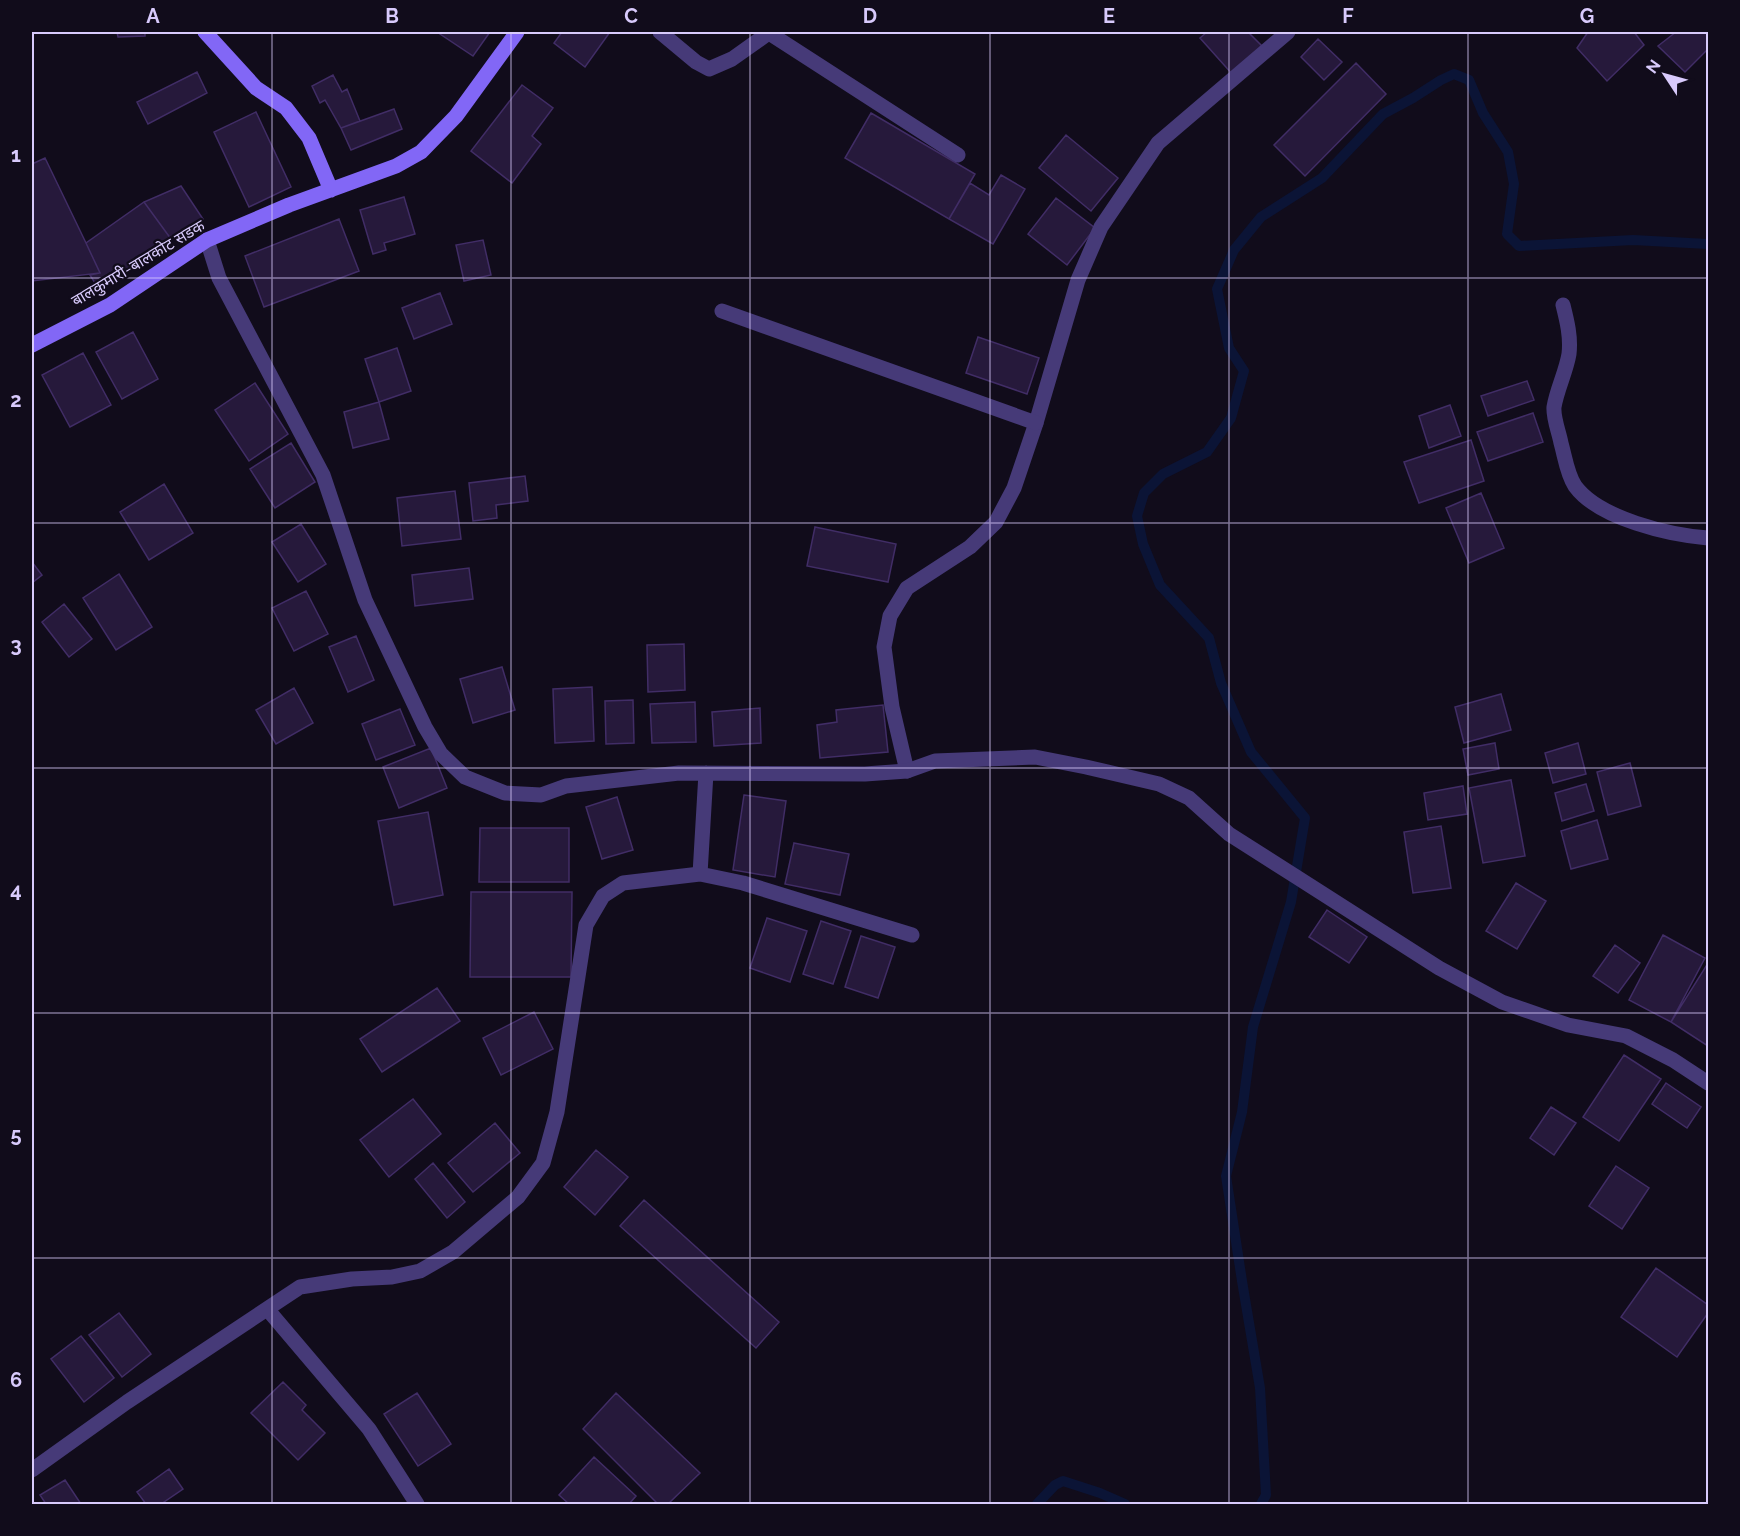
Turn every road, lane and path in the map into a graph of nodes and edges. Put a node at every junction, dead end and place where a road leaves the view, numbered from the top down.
1 (206, 32) edge
2 (517, 32) edge
3 (660, 32) edge
4 (770, 32) edge
5 (1288, 32) edge
6 (958, 155) dead end
7 (331, 190) junction
8 (207, 240) junction
9 (1563, 305) dead end
10 (722, 311) dead end
11 (32, 345) edge
12 (1036, 423) junction
13 (1708, 538) edge
14 (907, 771) junction
15 (706, 773) junction
16 (700, 874) junction
17 (912, 935) dead end
18 (1708, 1083) edge
19 (268, 1310) junction
20 (32, 1470) edge
21 (417, 1504) edge

1 - 7 main road
2 - 7 main road, बालकुमारी-बालकोट सडक
3 - 4 street
4 - 6 street
5 - 12 street
7 - 8 main road, बालकुमारी-बालकोट सडक
8 - 11 main road, बालकुमारी-बालकोट सडक
8 - 15 street
9 - 13 street
10 - 12 street
12 - 14 street
14 - 15 street
14 - 18 street
15 - 16 street
16 - 17 street
16 - 19 street
19 - 20 street
19 - 21 street

